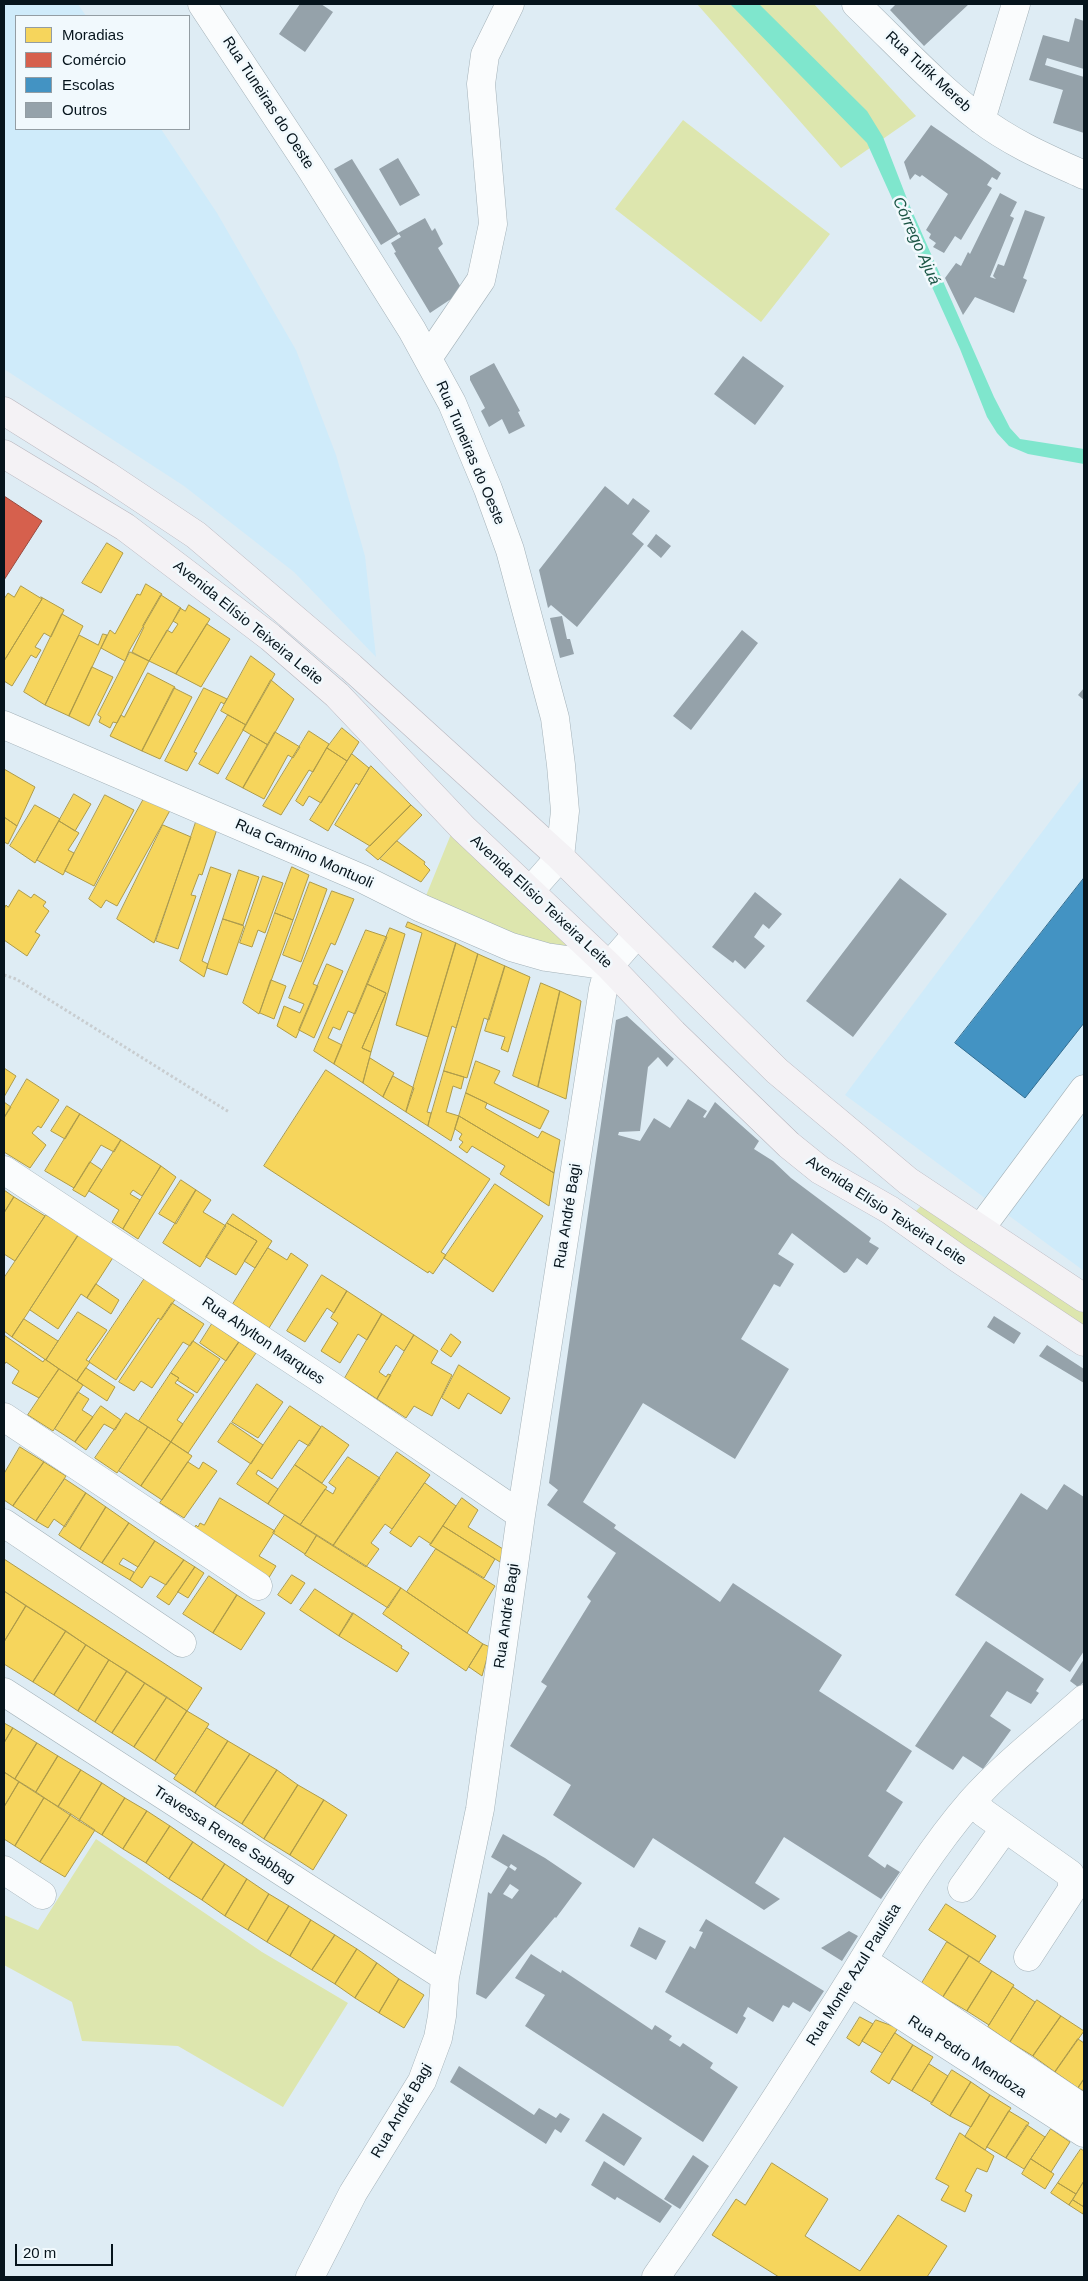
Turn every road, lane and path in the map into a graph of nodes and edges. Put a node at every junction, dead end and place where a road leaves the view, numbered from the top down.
1 (202, 4) edge
2 (510, 4) edge
3 (856, 4) edge
4 (1016, 4) edge
5 (981, 120) junction
6 (1084, 175) edge
7 (428, 358) junction
8 (4, 410) edge
9 (4, 454) edge
10 (351, 666) junction
11 (337, 695) junction
12 (4, 725) edge
13 (560, 858) junction
14 (530, 891) junction
15 (637, 934) junction
16 (609, 966) junction
17 (4, 976) edge
18 (1084, 1090) edge
19 (229, 1112) dead end
20 (4, 1170) edge
21 (980, 1230) junction
22 (1084, 1298) edge
23 (1084, 1342) edge
24 (4, 1417) edge
25 (521, 1515) junction
26 (4, 1523) edge
27 (258, 1586) dead end
28 (182, 1643) dead end
29 (4, 1692) edge
30 (1084, 1699) edge
31 (972, 1801) junction
32 (1005, 1828) junction
33 (4, 1870) edge
34 (962, 1888) dead end
35 (42, 1895) dead end
36 (1028, 1957) dead end
37 (856, 1971) junction
38 (444, 1977) junction
39 (1084, 2109) edge
40 (1084, 2133) edge
41 (310, 2277) edge
42 (656, 2277) edge

1 - 7 street, Rua Tuneiras do Oeste
2 - 7 street
3 - 5 street, Rua Tufik Mereb
4 - 5 street
5 - 6 street, Rua Tufik Mereb
7 - 13 street, Rua Tuneiras do Oeste
8 - 10 main road, Avenida Elísio Teixeira Leite
9 - 11 main road, Avenida Elísio Teixeira Leite
10 - 11 street
10 - 13 main road, Avenida Elísio Teixeira Leite
11 - 14 main road, Avenida Elísio Teixeira Leite
12 - 16 street, Rua Carmino Montuoli
13 - 14 street
13 - 15 main road, Avenida Elísio Teixeira Leite
14 - 16 main road, Avenida Elísio Teixeira Leite
15 - 16 street, Rua André Bagi
15 - 21 main road, Avenida Elísio Teixeira Leite
16 - 23 main road, Avenida Elísio Teixeira Leite
16 - 25 street, Rua André Bagi
17 - 19 path
18 - 21 street
20 - 25 street, Rua Ahylton Marques
21 - 22 main road, Avenida Elísio Teixeira Leite
24 - 27 street
25 - 38 street, Rua André Bagi
26 - 28 street
29 - 38 street, Travessa Renee Sabbag
30 - 31 street, Rua Monte Azul Paulista
31 - 32 street
31 - 37 street, Rua Monte Azul Paulista
32 - 34 street
32 - 36 street
33 - 35 street
37 - 39 street, Rua Pedro Mendoza
37 - 40 street, Rua Pedro Mendoza
37 - 42 street, Rua Monte Azul Paulista
38 - 41 street, Rua André Bagi

